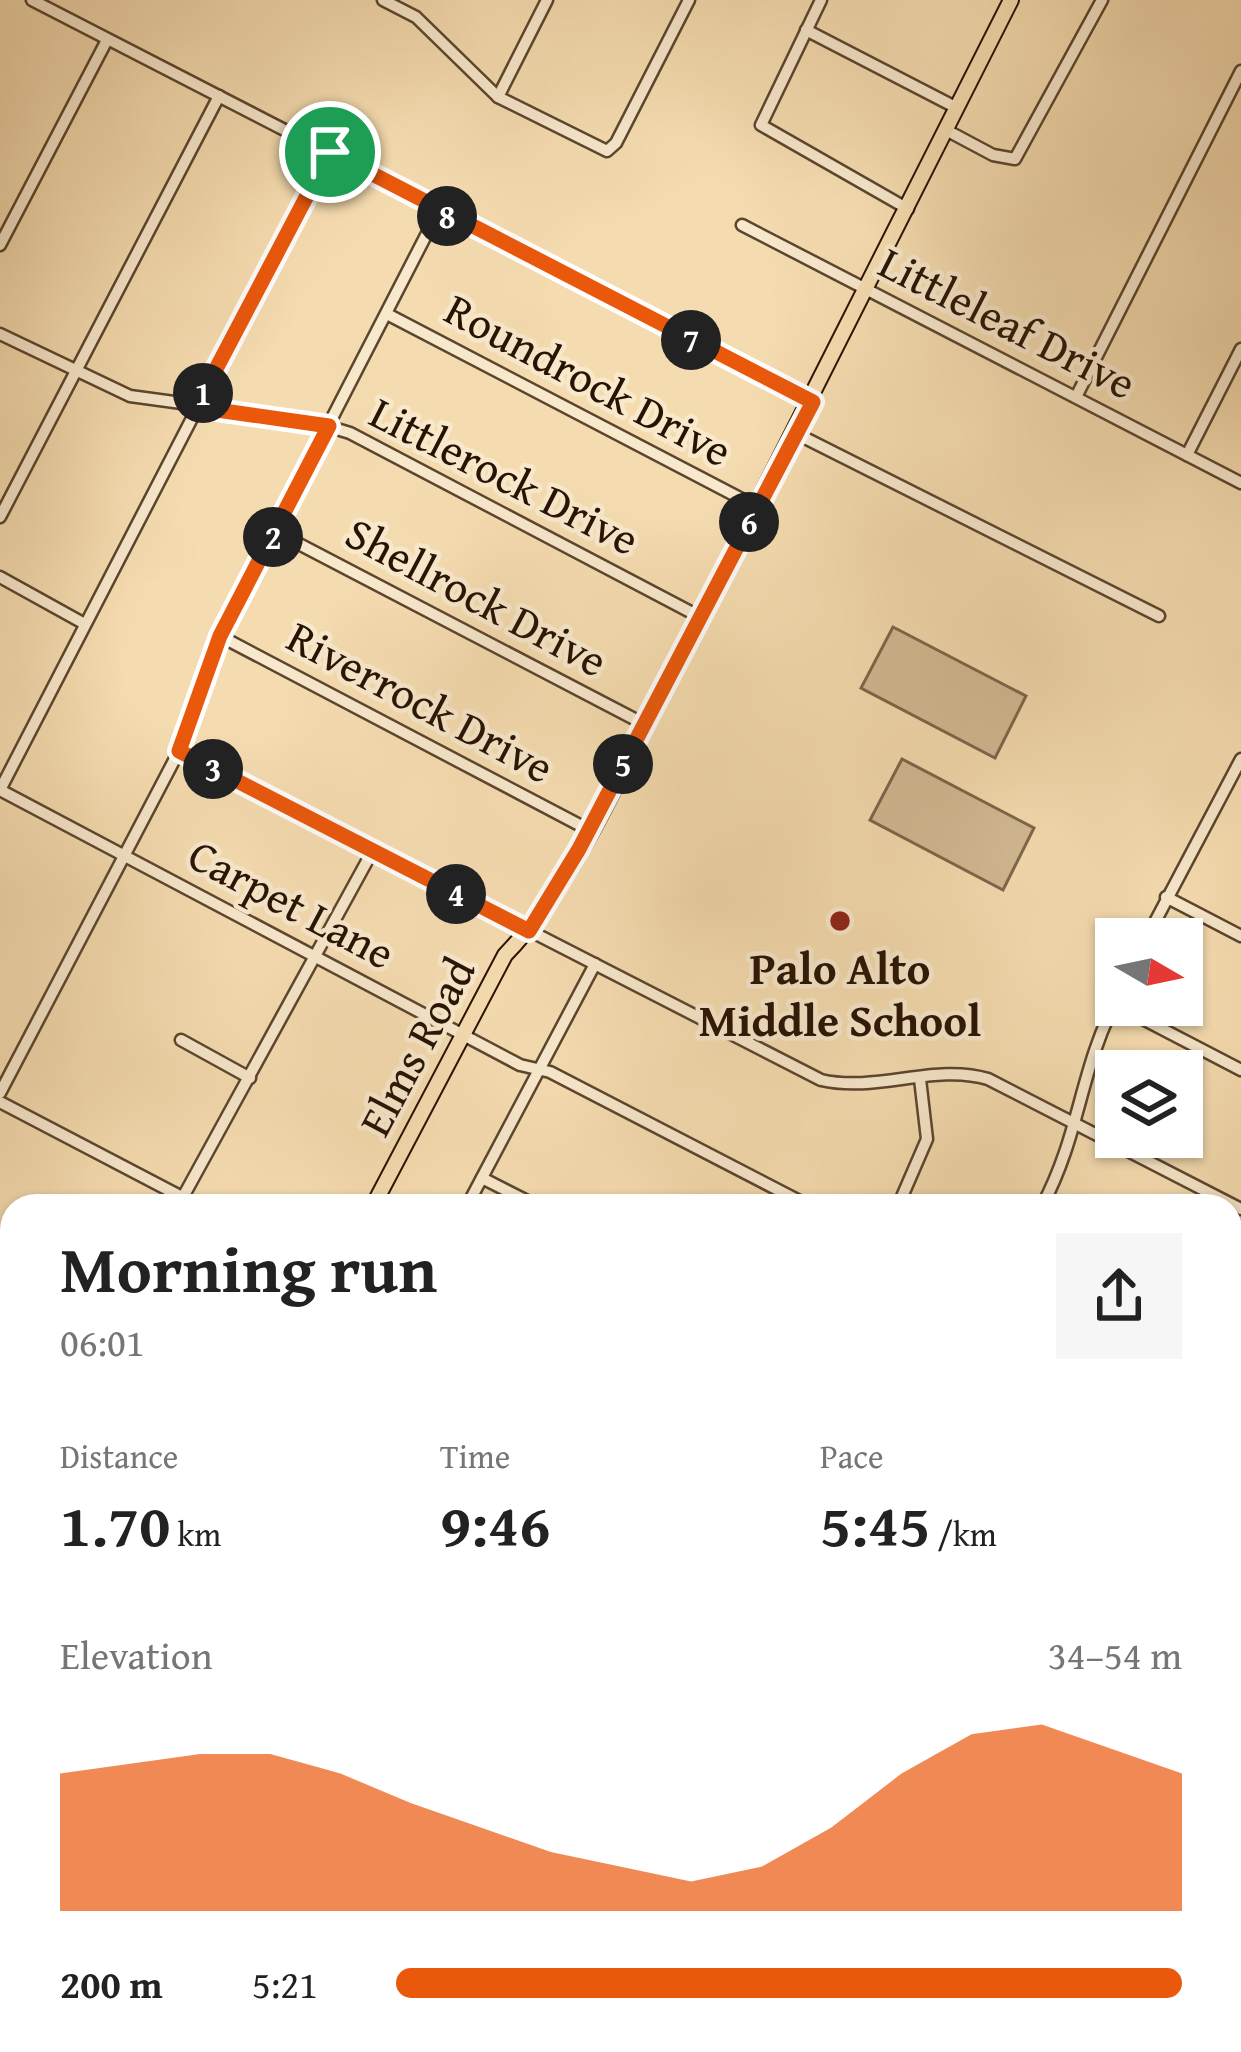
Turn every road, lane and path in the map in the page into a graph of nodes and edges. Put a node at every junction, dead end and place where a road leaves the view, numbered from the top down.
1 (32, 0) edge
2 (383, 0) edge
3 (548, 0) edge
4 (689, 0) edge
5 (821, 0) edge
6 (1102, 0) edge
7 (1005, 2) edge
8 (405, 5) edge
9 (806, 30) junction
10 (106, 40) junction
11 (1241, 71) edge
12 (219, 95) junction
13 (498, 97) junction
14 (957, 108) junction
15 (946, 130) junction
16 (330, 152) junction
17 (908, 209) junction
18 (438, 212) junction
19 (742, 225) dead end
20 (0, 245) edge
21 (868, 290) junction
22 (387, 314) junction
23 (0, 334) edge
24 (1241, 349) edge
25 (75, 373) junction
26 (1076, 397) junction
27 (813, 402) junction
28 (196, 407) junction
29 (329, 426) junction
30 (795, 433) junction
31 (1187, 455) junction
32 (1241, 483) edge
33 (757, 507) junction
34 (0, 517) edge
35 (276, 532) junction
36 (0, 577) edge
37 (700, 616) junction
38 (1159, 616) dead end
39 (83, 623) junction
40 (220, 636) junction
41 (644, 724) junction
42 (179, 751) junction
43 (1241, 759) edge
44 (0, 790) edge
45 (1225, 790) junction
46 (1241, 798) edge
47 (589, 830) junction
48 (372, 852) junction
49 (123, 855) junction
50 (1166, 897) junction
51 (1156, 918) edge
52 (529, 931) junction
53 (1241, 936) edge
54 (316, 955) junction
55 (595, 964) junction
56 (1105, 1026) edge
57 (1158, 1026) edge
58 (461, 1034) junction
59 (181, 1040) dead end
60 (539, 1069) junction
61 (1241, 1070) edge
62 (250, 1078) junction
63 (920, 1079) junction
64 (0, 1093) edge
65 (0, 1102) edge
66 (1078, 1125) junction
67 (482, 1178) junction
68 (176, 1194) edge
69 (184, 1194) edge
70 (379, 1194) edge
71 (473, 1194) edge
72 (513, 1194) edge
73 (785, 1194) edge
74 (903, 1194) edge
75 (1047, 1194) edge
76 (1212, 1194) edge

1 - 10 street
2 - 8 street
3 - 13 street
4 - 13 street
5 - 9 street
6 - 15 street
7 - 14 main road, Elms Road
8 - 13 street
9 - 14 street
9 - 17 street
10 - 12 street
10 - 20 street
11 - 26 street
12 - 16 street
12 - 25 street
14 - 15 main road, Elms Road
15 - 17 main road, Elms Road
16 - 18 street
16 - 28 street
17 - 21 main road, Elms Road
18 - 22 street
18 - 27 street
19 - 21 street, Littleleaf Drive
21 - 26 street, Littleleaf Drive
21 - 27 main road, Elms Road
22 - 29 street
22 - 33 street, Roundrock Drive
23 - 25 street, Littlerock Drive
24 - 31 street
25 - 28 street, Littlerock Drive
25 - 34 street
26 - 31 street, Littleleaf Drive
27 - 30 main road, Elms Road
28 - 29 street, Littlerock Drive
28 - 39 street
29 - 35 street
29 - 37 street, Littlerock Drive
30 - 33 main road, Elms Road
30 - 38 street
31 - 32 street, Littleleaf Drive
33 - 37 main road, Elms Road
35 - 40 street
35 - 41 street, Shellrock Drive
36 - 39 street
37 - 41 main road, Elms Road
39 - 44 street
40 - 42 street
40 - 47 street, Riverrock Drive
41 - 47 main road, Elms Road
42 - 48 street
42 - 49 street
43 - 45 street
44 - 49 street, Carpet Lane
45 - 46 street
45 - 50 street
47 - 52 main road, Elms Road
48 - 52 street
48 - 54 street
49 - 54 street, Carpet Lane
49 - 64 street
50 - 51 street
50 - 53 street
52 - 55 street
52 - 58 main road, Elms Road
54 - 58 street, Carpet Lane
54 - 62 street
55 - 60 street
55 - 63 street
56 - 66 street
57 - 61 street
58 - 60 street, Carpet Lane
58 - 70 main road, Elms Road
59 - 62 street
60 - 67 street
60 - 73 street, Carpet Lane
62 - 69 street
63 - 66 street
63 - 74 street
65 - 68 street
66 - 75 street
66 - 76 street
67 - 71 street
67 - 72 street

